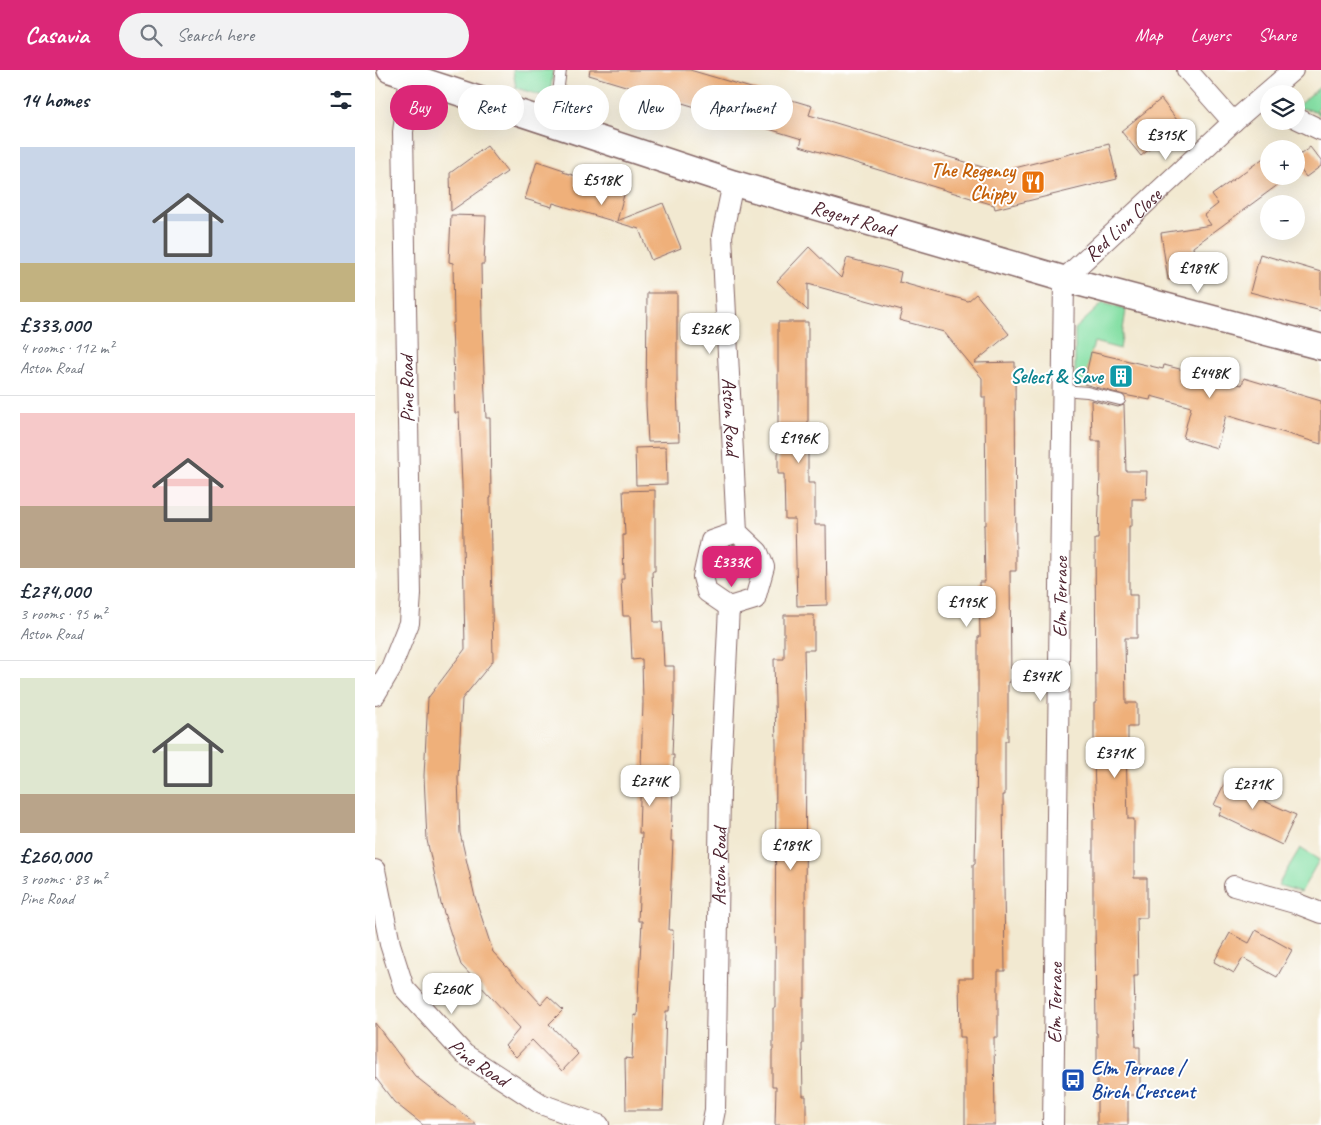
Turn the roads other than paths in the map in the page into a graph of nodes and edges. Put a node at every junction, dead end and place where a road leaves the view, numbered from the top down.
1 (561, 70) edge
2 (1187, 70) edge
3 (1293, 70) edge
4 (400, 73) edge
5 (559, 85) edge
6 (1278, 85) edge
7 (1260, 102) edge
8 (534, 117) edge
9 (1233, 122) junction
10 (1305, 122) edge
11 (575, 130) edge
12 (1321, 130) edge
13 (733, 182) junction
14 (1064, 279) junction
15 (1321, 347) edge
16 (1062, 390) junction
17 (1121, 400) dead end
18 (737, 532) junction
19 (729, 607) junction
20 (375, 695) edge
21 (375, 870) edge
22 (1234, 886) dead end
23 (1321, 913) edge
24 (588, 1123) edge
25 (711, 1125) edge
26 (1053, 1125) edge

1 - 5 lane
2 - 9 street
3 - 6 street, Red Lion Close
4 - 8 street, Regent Road
4 - 20 street, Pine Road
7 - 9 street, Red Lion Close
9 - 14 street, Red Lion Close
10 - 12 street
11 - 13 street, Regent Road
13 - 14 street, Regent Road
13 - 18 street, Aston Road
14 - 15 street, Regent Road
14 - 16 street, Elm Terrace
16 - 17 lane
16 - 26 street, Elm Terrace
18 - 19 street
18 - 19 street
19 - 25 street, Aston Road
21 - 24 street, Pine Road
22 - 23 street

